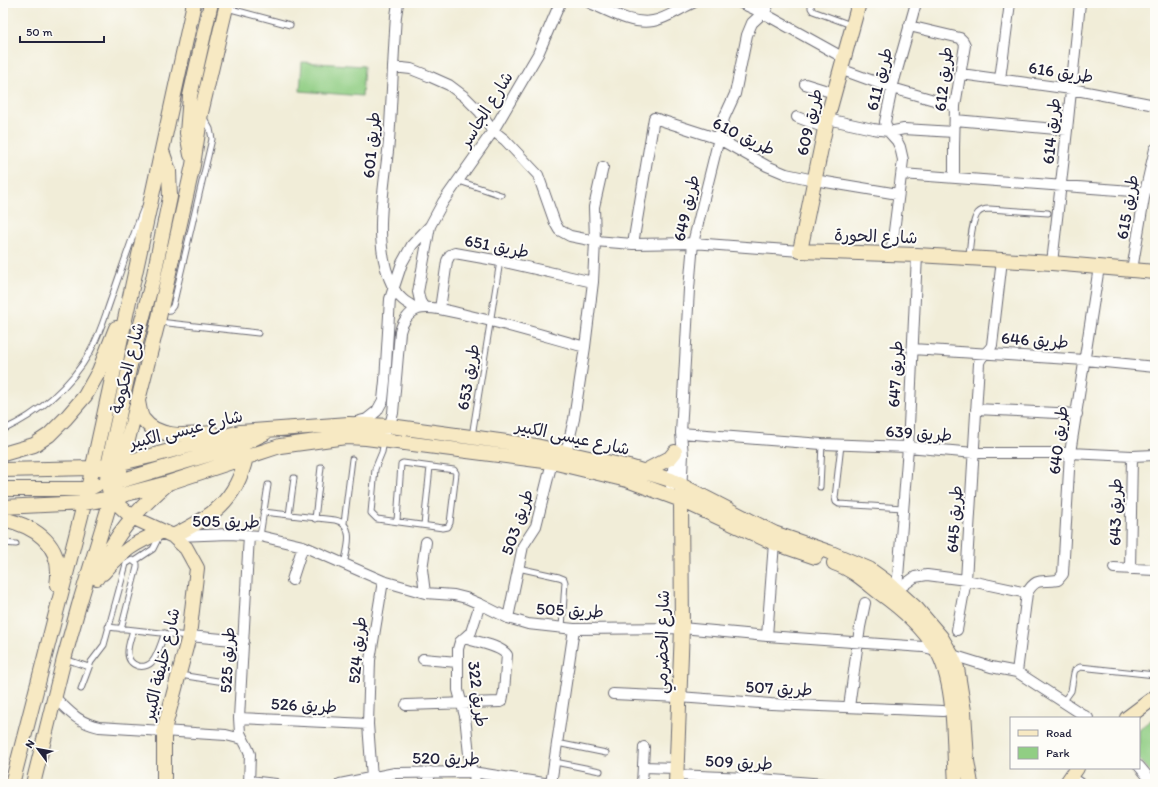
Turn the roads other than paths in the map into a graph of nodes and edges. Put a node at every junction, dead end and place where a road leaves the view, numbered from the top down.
1 (194, 3) edge
2 (211, 3) edge
3 (398, 3) edge
4 (560, 3) edge
5 (590, 3) edge
6 (693, 3) edge
7 (741, 3) edge
8 (769, 3) edge
9 (811, 3) edge
10 (859, 3) edge
11 (916, 3) edge
12 (1010, 3) edge
13 (1080, 3) edge
14 (226, 5) edge
15 (763, 13) junction
16 (290, 25) dead end
17 (852, 25) junction
18 (909, 26) junction
19 (842, 64) junction
20 (393, 67) junction
21 (961, 74) junction
22 (1000, 79) junction
23 (805, 84) dead end
24 (892, 88) junction
25 (1072, 89) junction
26 (834, 93) junction
27 (1155, 105) edge
28 (956, 106) junction
29 (201, 113) junction
30 (797, 117) dead end
31 (955, 120) junction
32 (826, 123) junction
33 (1067, 130) junction
34 (493, 131) junction
35 (888, 131) junction
36 (954, 132) junction
37 (719, 139) junction
38 (162, 149) junction
39 (1155, 149) edge
40 (193, 165) junction
41 (603, 167) dead end
42 (1153, 170) edge
43 (902, 174) junction
44 (156, 178) junction
45 (954, 178) junction
46 (814, 180) junction
47 (459, 181) junction
48 (1061, 186) junction
49 (1145, 192) junction
50 (898, 194) junction
51 (501, 195) dead end
52 (1048, 212) dead end
53 (430, 226) junction
54 (595, 242) junction
55 (694, 243) junction
56 (633, 244) junction
57 (800, 251) junction
58 (891, 255) junction
59 (917, 255) junction
60 (969, 258) junction
61 (1002, 260) junction
62 (500, 261) junction
63 (1052, 263) junction
64 (1099, 267) junction
65 (1132, 270) junction
66 (1155, 272) edge
67 (593, 282) junction
68 (393, 288) junction
69 (130, 297) junction
70 (421, 309) junction
71 (440, 309) junction
72 (159, 316) junction
73 (492, 321) junction
74 (258, 333) dead end
75 (585, 346) junction
76 (912, 349) junction
77 (986, 353) junction
78 (1085, 360) junction
79 (1155, 368) edge
80 (138, 399) junction
81 (976, 409) junction
82 (1077, 414) junction
83 (349, 424) junction
84 (390, 426) junction
85 (4, 429) edge
86 (270, 430) junction
87 (240, 432) junction
88 (681, 433) junction
89 (472, 437) junction
90 (366, 438) junction
91 (385, 440) junction
92 (822, 444) junction
93 (841, 445) junction
94 (908, 447) junction
95 (675, 452) junction
96 (566, 453) junction
97 (974, 453) junction
98 (1070, 453) junction
99 (3, 454) edge
100 (1155, 455) edge
101 (1132, 456) junction
102 (246, 457) junction
103 (352, 459) dead end
104 (552, 462) junction
105 (321, 467) dead end
106 (430, 467) junction
107 (92, 468) junction
108 (3, 470) edge
109 (645, 472) junction
110 (294, 478) dead end
111 (112, 479) junction
112 (676, 482) junction
113 (168, 483) junction
114 (268, 485) dead end
115 (820, 487) dead end
116 (3, 489) edge
117 (88, 489) junction
118 (676, 499) junction
119 (84, 503) junction
120 (3, 507) edge
121 (903, 508) junction
122 (263, 512) junction
123 (709, 514) junction
124 (289, 516) junction
125 (3, 518) edge
126 (132, 518) junction
127 (315, 519) junction
128 (397, 521) junction
129 (344, 523) junction
130 (424, 525) junction
131 (681, 528) junction
132 (167, 534) junction
133 (248, 535) junction
134 (260, 536) junction
135 (776, 539) junction
136 (426, 542) dead end
137 (3, 543) edge
138 (16, 544) dead end
139 (303, 546) junction
140 (135, 561) junction
141 (344, 564) junction
142 (518, 568) junction
143 (1114, 568) dead end
144 (1130, 569) junction
145 (1155, 570) edge
146 (98, 578) junction
147 (292, 580) dead end
148 (966, 580) junction
149 (383, 581) junction
150 (425, 593) junction
151 (1027, 593) junction
152 (892, 594) junction
153 (865, 603) dead end
154 (480, 604) junction
155 (79, 605) junction
156 (508, 618) junction
157 (108, 627) junction
158 (682, 628) junction
159 (920, 628) junction
160 (121, 629) junction
161 (562, 629) junction
162 (574, 629) junction
163 (133, 630) junction
164 (957, 630) dead end
165 (164, 633) junction
166 (189, 636) junction
167 (767, 636) junction
168 (464, 638) junction
169 (244, 641) junction
170 (858, 642) junction
171 (909, 645) junction
172 (936, 650) junction
173 (46, 654) junction
174 (951, 654) junction
175 (64, 659) junction
176 (423, 659) dead end
177 (457, 662) junction
178 (89, 667) junction
179 (1018, 672) junction
180 (179, 674) junction
181 (1155, 675) edge
182 (224, 682) dead end
183 (81, 689) dead end
184 (613, 694) dead end
185 (54, 697) junction
186 (679, 697) junction
187 (1155, 697) edge
188 (1063, 702) junction
189 (462, 704) junction
190 (406, 705) dead end
191 (849, 707) junction
192 (943, 711) dead end
193 (1086, 717) edge
194 (1128, 717) edge
195 (239, 718) junction
196 (368, 724) junction
197 (164, 730) junction
198 (242, 739) junction
199 (557, 743) junction
200 (644, 747) dead end
201 (606, 753) dead end
202 (555, 762) junction
203 (643, 767) junction
204 (1140, 767) edge
205 (600, 770) dead end
206 (429, 772) junction
207 (474, 772) junction
208 (676, 776) edge
209 (1072, 776) edge
210 (372, 778) junction
211 (249, 783) edge
212 (531, 783) edge
213 (12, 784) edge
214 (33, 784) edge
215 (164, 784) edge
216 (276, 784) edge
217 (340, 784) edge
218 (428, 784) edge
219 (474, 784) edge
220 (551, 784) edge
221 (642, 784) edge
222 (825, 784) edge
223 (956, 784) edge
224 (972, 784) edge
225 (1086, 784) edge
226 (1154, 784) edge

1 - 38 main road, شارع الحكومة
2 - 40 main road
3 - 20 street, طريق 601
4 - 34 street, شارع الجاسر
5 - 6 street
7 - 15 street
8 - 15 street, طريق 649
9 - 17 lane
10 - 17 main road, طريق 609
11 - 18 street, طريق 611
12 - 22 street
13 - 25 street, طريق 614
14 - 16 lane
14 - 29 main road, شارع الحكومة
15 - 19 street
15 - 37 street, طريق 649
17 - 19 main road, طريق 609
18 - 21 street, طريق 612
18 - 24 street, طريق 611
19 - 24 street
19 - 26 main road, طريق 609
20 - 34 street
20 - 68 street, طريق 601
21 - 22 street, طريق 616
21 - 28 street, طريق 612
22 - 25 street, طريق 616
23 - 26 street
24 - 28 street
24 - 35 street, طريق 611
25 - 27 street, طريق 616
25 - 33 street, طريق 614
26 - 32 main road, طريق 609
28 - 31 street, طريق 612
29 - 40 main road, شارع الحكومة
29 - 72 lane
30 - 32 street
31 - 33 street
31 - 36 street, طريق 612
32 - 35 street
32 - 46 main road, طريق 609
33 - 48 street, طريق 614
34 - 47 street, شارع الجاسر
34 - 54 street
35 - 36 street
35 - 43 street, طريق 611
36 - 45 street, طريق 612
37 - 46 street, طريق 610
37 - 55 street, طريق 649
37 - 56 street, طريق 610
38 - 44 main road, شارع الحكومة
38 - 111 main road
39 - 42 street, طريق 615
40 - 72 main road, شارع الحكومة
41 - 54 street
42 - 49 street, طريق 615
43 - 45 street
43 - 50 street, طريق 611
44 - 69 main road, شارع الحكومة
44 - 85 lane
45 - 48 street
46 - 50 street, طريق 610
46 - 57 main road, طريق 609
47 - 51 lane
47 - 53 street, شارع الجاسر
48 - 49 street
48 - 63 street, طريق 614
49 - 65 street, طريق 615
50 - 58 street, طريق 611
52 - 60 lane
53 - 68 street
53 - 70 street
54 - 56 street, شارع الحورة
54 - 67 street
55 - 56 street, شارع الحورة
55 - 57 street, شارع الحورة
55 - 88 street, طريق 649
57 - 58 main road, شارع الحورة
58 - 59 main road, شارع الحورة
59 - 60 main road, شارع الحورة
59 - 76 street, طريق 647
60 - 61 main road, شارع الحورة
61 - 63 main road, شارع الحورة
61 - 77 street, طريق 645
62 - 67 street, طريق 651
62 - 71 street, طريق 651
62 - 73 lane, طريق 653
63 - 64 main road, شارع الحورة
64 - 65 main road, شارع الحورة
64 - 78 street, طريق 640
65 - 66 main road, شارع الحورة
67 - 75 street
68 - 70 street
68 - 83 street
69 - 99 main road
69 - 107 main road, شارع الحكومة
70 - 71 street
70 - 84 street
71 - 73 street
72 - 74 lane
72 - 80 main road, شارع الحكومة
73 - 75 street
73 - 89 lane, طريق 653
75 - 96 street
76 - 77 street, طريق 646
76 - 94 street, طريق 647
77 - 78 street, طريق 646
77 - 81 street, طريق 645
78 - 79 street, طريق 646
78 - 82 street, طريق 640
80 - 87 main road
80 - 111 main road, شارع الحكومة
81 - 82 street
81 - 97 street, طريق 645
82 - 98 street, طريق 640
83 - 84 main road, شارع عيسى الكبير
83 - 86 main road, شارع عيسى الكبير
84 - 89 main road, شارع عيسى الكبير
84 - 90 street
86 - 87 main road, شارع عيسى الكبير
86 - 111 main road
87 - 111 main road, شارع عيسى الكبير
88 - 92 street, طريق 639
88 - 95 street, طريق 649
88 - 112 street, طريق 649
89 - 96 main road, شارع عيسى الكبير
90 - 91 main road, شارع عيسى الكبير
90 - 102 main road, شارع عيسى الكبير
91 - 104 main road, شارع عيسى الكبير
91 - 128 lane
92 - 93 street, طريق 639
92 - 115 lane
93 - 94 street, طريق 639
93 - 121 lane
94 - 97 street, طريق 639
94 - 121 street, طريق 647
95 - 109 main road
95 - 112 street, طريق 649
96 - 109 main road, شارع عيسى الكبير
97 - 98 street, طريق 639
97 - 148 street, طريق 645
98 - 101 street, طريق 639
98 - 151 street, طريق 640
100 - 101 street, طريق 639
101 - 144 street, طريق 643
102 - 113 main road, شارع عيسى الكبير
102 - 132 main road
103 - 129 lane
104 - 118 main road, شارع عيسى الكبير
104 - 142 street, طريق 503
105 - 127 lane
106 - 128 lane
106 - 130 lane
106 - 130 lane
107 - 108 main road, شارع عيسى الكبير
107 - 111 main road, شارع عيسى الكبير
107 - 117 main road, شارع الحكومة
109 - 112 main road, شارع عيسى الكبير
110 - 124 lane
111 - 113 main road, شارع عيسى الكبير
111 - 117 main road
111 - 119 main road
111 - 126 main road, شارع خليفة الكبير
111 - 155 main road, شارع الحكومة
112 - 118 street, طريق 649
112 - 135 main road, شارع عيسى الكبير
113 - 126 main road
114 - 122 lane
116 - 117 main road
117 - 119 main road, شارع الحكومة
118 - 123 main road, شارع عيسى الكبير
118 - 131 main road, شارع الحضرمي
119 - 120 main road
119 - 173 main road, شارع الحكومة
121 - 152 street, طريق 647
122 - 124 lane
122 - 134 lane
123 - 131 main road
123 - 135 main road, شارع عيسى الكبير
124 - 127 lane
125 - 173 main road
126 - 132 main road, شارع خليفة الكبير
126 - 146 main road
127 - 129 lane
128 - 130 lane
129 - 141 lane
131 - 158 main road, شارع الحضرمي
132 - 133 street, طريق 505
132 - 140 lane
132 - 146 main road
132 - 166 main road, شارع خليفة الكبير
133 - 134 street, طريق 505
133 - 169 street, طريق 525
134 - 139 street, طريق 505
135 - 152 main road, شارع عيسى الكبير
135 - 167 street
136 - 150 street
137 - 138 lane
139 - 141 street, طريق 505
139 - 147 street
140 - 157 lane
140 - 160 lane
141 - 149 street, طريق 505
142 - 156 street, طريق 503
142 - 161 lane
143 - 144 street, طريق 643
144 - 145 street, طريق 643
146 - 155 main road
148 - 151 street
148 - 152 street
148 - 164 street, طريق 645
149 - 150 street, طريق 505
149 - 196 street, طريق 524
150 - 154 street, طريق 505
151 - 179 street
152 - 159 main road, شارع عيسى الكبير
152 - 174 main road, شارع عيسى الكبير
153 - 170 street
154 - 156 street, طريق 505
154 - 168 street, طريق 322
155 - 175 main road, شارع الحكومة
156 - 161 street, طريق 505
157 - 160 lane
157 - 178 lane
158 - 162 street, طريق 505
158 - 167 street, طريق 505
158 - 186 main road, شارع الحضرمي
159 - 171 street
159 - 172 main road, شارع عيسى الكبير
160 - 163 lane
161 - 162 street, طريق 505
162 - 199 street
163 - 165 lane
163 - 165 lane
165 - 166 lane
166 - 169 street
166 - 180 main road, شارع خليفة الكبير
167 - 170 street, طريق 505
168 - 177 street, طريق 322
168 - 189 street
169 - 195 street, طريق 525
170 - 171 street, طريق 505
170 - 191 street
171 - 172 street, طريق 505
172 - 174 street, طريق 505
172 - 223 main road, شارع عيسى الكبير
173 - 213 main road, شارع الحكومة
174 - 179 street, طريق 505
174 - 224 main road, شارع عيسى الكبير
175 - 178 lane
175 - 185 main road, شارع الحكومة
176 - 177 street
177 - 189 street, طريق 322
178 - 183 lane
179 - 188 street
180 - 182 lane
180 - 197 main road, شارع خليفة الكبير
181 - 188 lane
184 - 186 street, طريق 507
185 - 197 street
185 - 214 main road, شارع الحكومة
186 - 191 street, طريق 507
186 - 208 main road, شارع الحضرمي
187 - 194 main road
188 - 193 street
189 - 190 street
189 - 207 street, طريق 322
191 - 192 street, طريق 507
195 - 196 street, طريق 526
195 - 198 street, طريق 525
196 - 210 street, طريق 524
197 - 198 street
197 - 215 main road, شارع خليفة الكبير
198 - 211 street, طريق 525
199 - 201 lane
199 - 202 street
200 - 203 street
202 - 205 lane
202 - 220 street
203 - 208 street, طريق 509
203 - 221 street
204 - 226 street
206 - 207 street, طريق 520
206 - 210 street, طريق 520
206 - 218 street
207 - 212 street, طريق 520
207 - 219 street, طريق 322
208 - 222 street, طريق 509
209 - 225 lane
210 - 217 street, طريق 520
211 - 216 street
212 - 220 street, طريق 520

